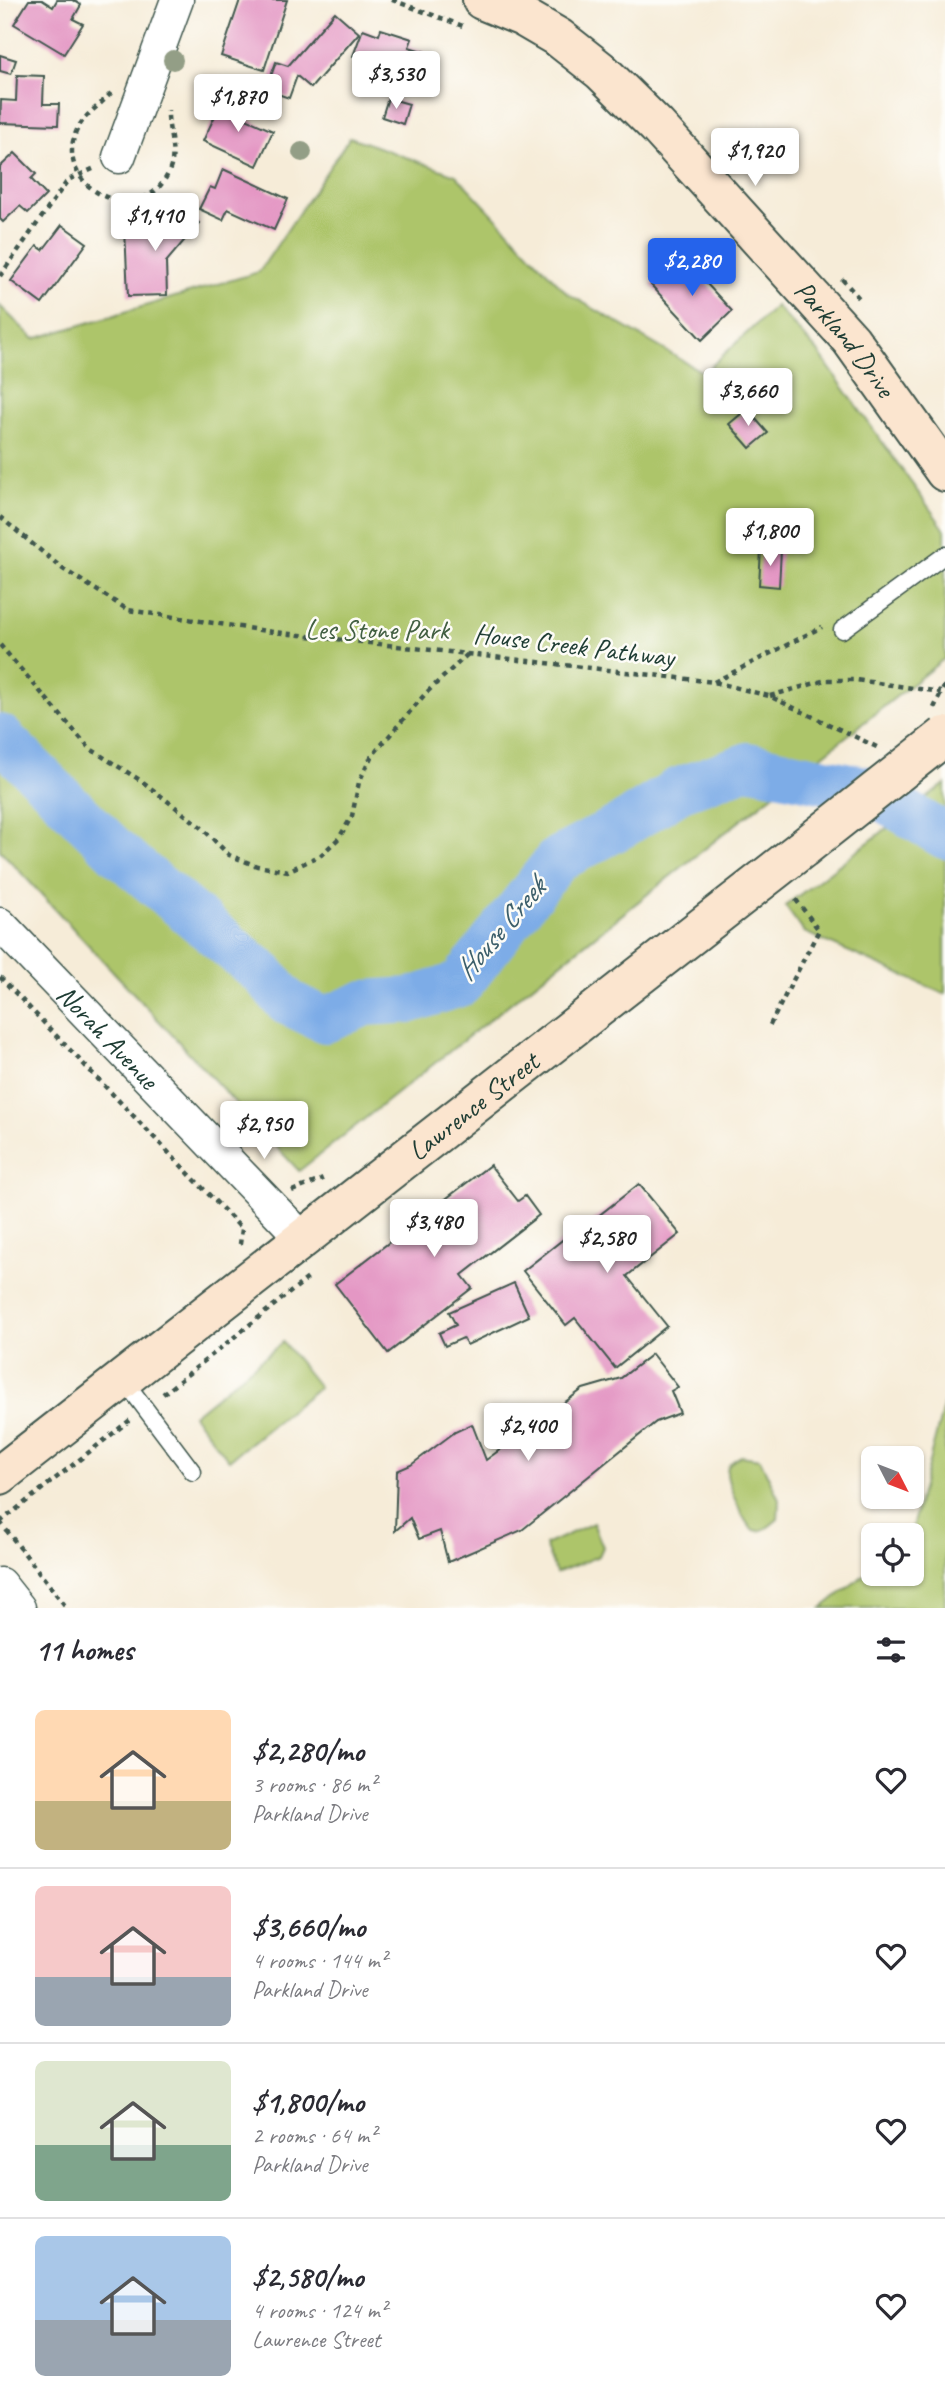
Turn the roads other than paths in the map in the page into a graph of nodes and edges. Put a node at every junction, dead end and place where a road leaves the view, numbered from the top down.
1 (177, 0) edge
2 (474, 14) edge
3 (119, 157) road end
4 (945, 472) edge
5 (945, 555) edge
6 (842, 630) road end
7 (938, 726) edge
8 (0, 924) edge
9 (303, 1239) junction
10 (123, 1379) junction
11 (193, 1472) dead end
12 (0, 1475) edge
13 (0, 1584) edge
14 (19, 1608) edge

1 - 3 street
2 - 4 main road, Parkland Drive
5 - 6 lane
7 - 9 main road, Lawrence Street, bridge
8 - 9 street, Norah Avenue
9 - 10 main road, Lawrence Street
10 - 11 lane
10 - 12 main road, Lawrence Street
13 - 14 street

